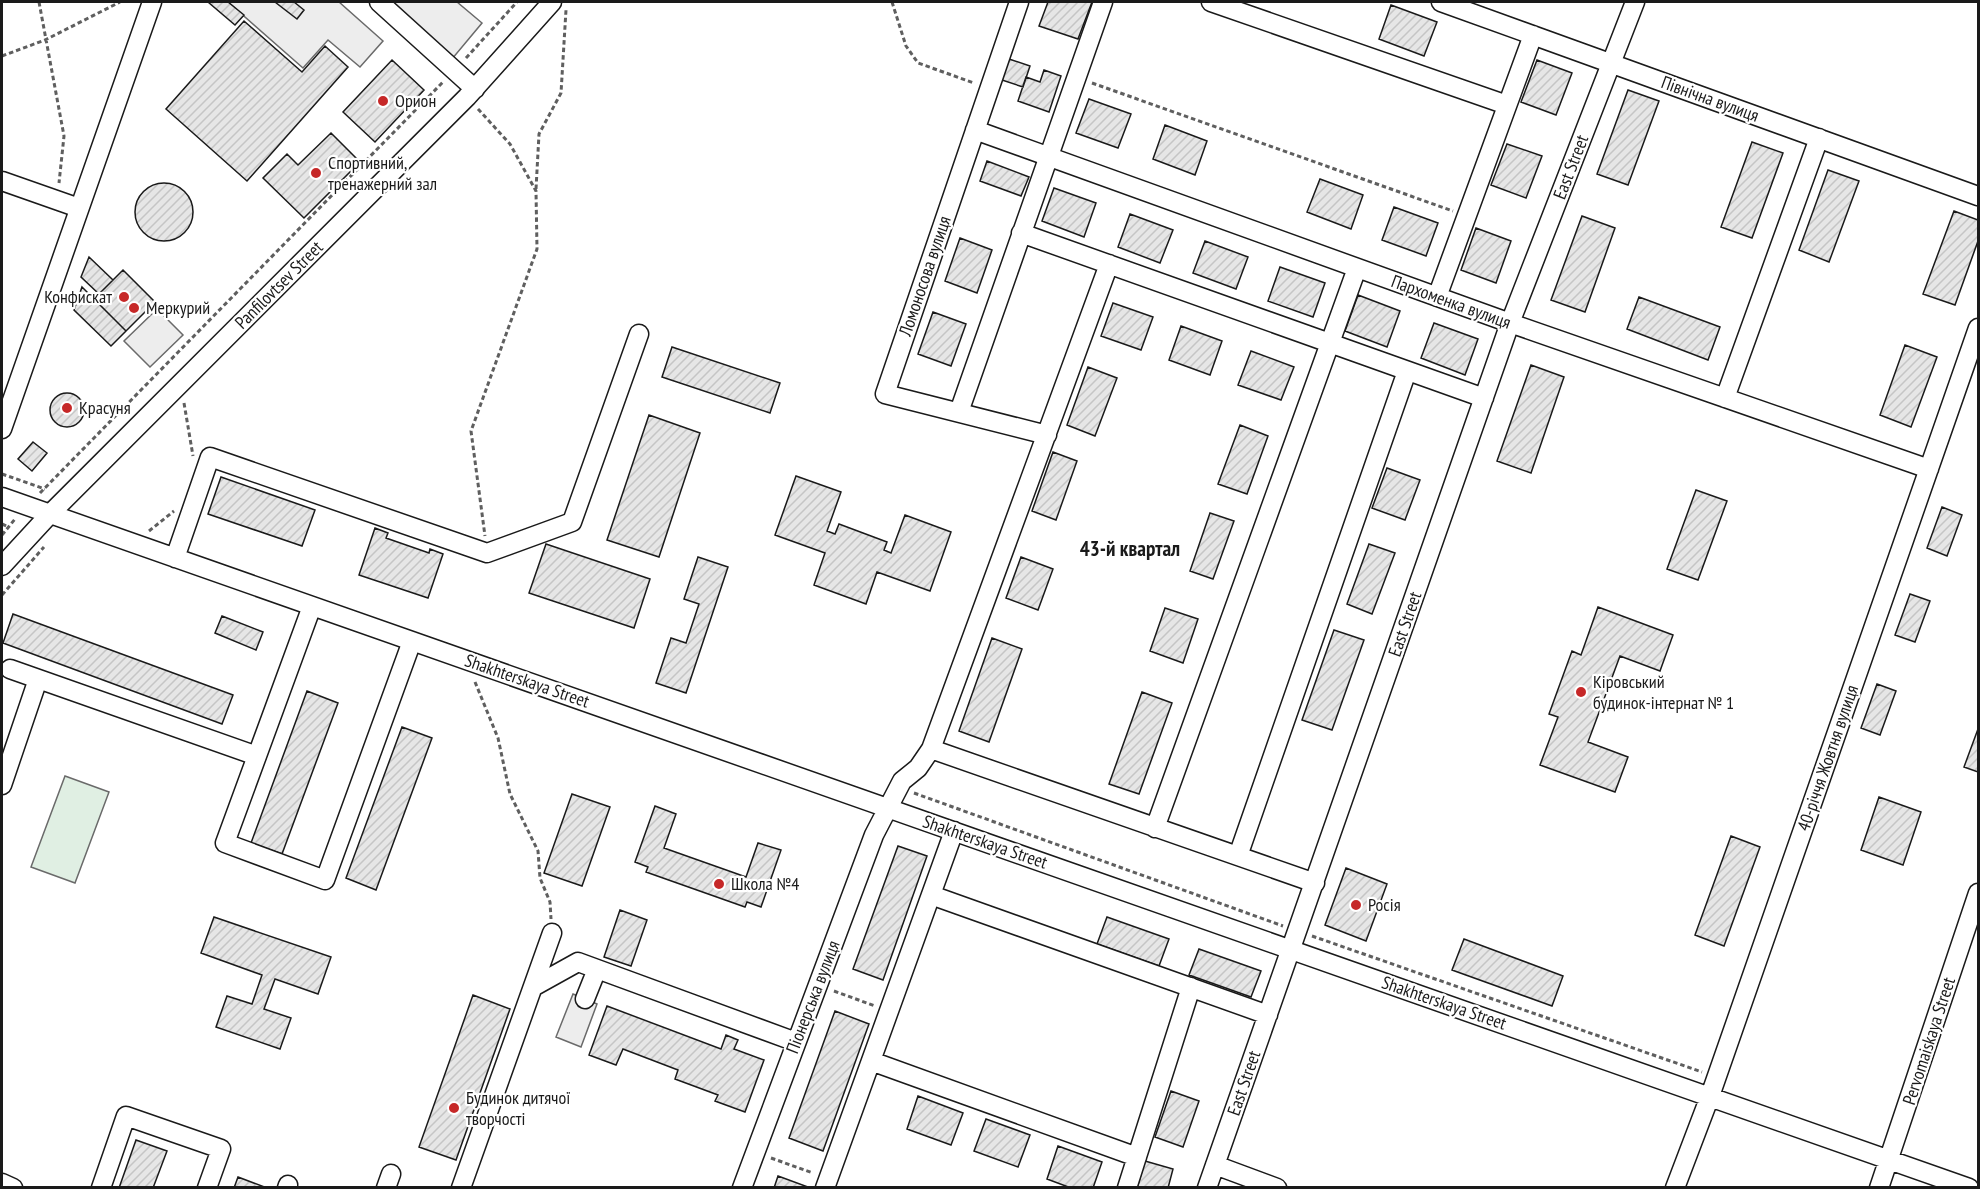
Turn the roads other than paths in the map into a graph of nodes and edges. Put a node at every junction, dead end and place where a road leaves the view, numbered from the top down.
1 (152, 2) edge
2 (379, 2) edge
3 (552, 2) edge
4 (1019, 2) edge
5 (1103, 2) edge
6 (1211, 2) edge
7 (1441, 2) edge
8 (1635, 2) edge
9 (1533, 35) junction
10 (1611, 63) junction
11 (471, 93) junction
12 (1508, 105) junction
13 (975, 130) junction
14 (1819, 138) junction
15 (1048, 156) junction
16 (2, 181) edge
17 (1978, 196) edge
18 (80, 208) junction
19 (1021, 233) junction
20 (1109, 264) junction
21 (1357, 268) junction
22 (1437, 297) junction
23 (1510, 323) junction
24 (1978, 328) edge
25 (639, 334) dead end
26 (1330, 343) junction
27 (1407, 371) junction
28 (1484, 398) junction
29 (1725, 398) junction
30 (959, 412) junction
31 (2, 429) edge
32 (1047, 435) junction
33 (1929, 469) junction
34 (2, 497) edge
35 (50, 514) junction
36 (175, 558) junction
37 (2, 566) edge
38 (312, 606) junction
39 (412, 641) junction
40 (10, 669) dead end
41 (38, 679) junction
42 (931, 749) junction
43 (257, 756) junction
44 (2, 784) edge
45 (888, 808) junction
46 (1155, 828) junction
47 (954, 831) junction
48 (1238, 856) junction
49 (1315, 883) junction
50 (1978, 893) edge
51 (931, 895) junction
52 (552, 933) road end
53 (1292, 950) junction
54 (597, 969) junction
55 (533, 987) junction
56 (1191, 987) junction
57 (585, 999) dead end
58 (1268, 1015) junction
59 (796, 1042) junction
60 (871, 1061) junction
61 (1710, 1096) junction
62 (1137, 1157) junction
63 (1890, 1160) junction
64 (1215, 1166) junction
65 (2, 1183) edge
66 (827, 1183) edge
67 (13, 1188) edge
68 (101, 1188) edge
69 (207, 1188) edge
70 (461, 1188) edge
71 (742, 1188) edge
72 (1127, 1188) edge
73 (1207, 1188) edge
74 (1277, 1188) edge
75 (1675, 1188) edge
76 (1879, 1188) edge
77 (1969, 1188) edge

1 - 18 street
2 - 11 street
3 - 11 street, Panfilovtsev Street
4 - 13 street, Ломоносова вулиця
5 - 15 street
6 - 12 street
7 - 9 street, Північна вулиця
8 - 10 street, East Street
9 - 10 street, Північна вулиця
9 - 12 street
10 - 14 street, Північна вулиця
10 - 23 street, East Street
11 - 35 street, Panfilovtsev Street
12 - 22 street
13 - 15 street, Пархоменка вулиця
13 - 30 street, Ломоносова вулиця
14 - 17 street, Північна вулиця
14 - 29 street
15 - 19 street
15 - 21 street, Пархоменка вулиця
16 - 18 street
18 - 31 street
19 - 20 street
19 - 30 street
20 - 26 street
20 - 32 street, Піонерська вулиця
21 - 22 street, Пархоменка вулиця
21 - 26 street
22 - 23 street, Пархоменка вулиця
23 - 28 street, East Street
23 - 29 street, Пархоменка вулиця
24 - 33 street, 40-річчя Жовтня вулиця
25 - 36 street
26 - 27 street
26 - 46 street
27 - 28 street
27 - 48 street
28 - 49 street, East Street
29 - 33 street, Пархоменка вулиця
30 - 32 street, Ломоносова вулиця
32 - 42 street, Піонерська вулиця
33 - 61 street, 40-річчя Жовтня вулиця
34 - 35 street, Shakhterskaya Street
35 - 36 street, Shakhterskaya Street
35 - 37 street, Panfilovtsev Street
36 - 38 street, Shakhterskaya Street
38 - 39 street, Shakhterskaya Street
38 - 43 street
39 - 43 street
39 - 45 street, Shakhterskaya Street
40 - 41 street
41 - 43 street
41 - 44 street
42 - 45 street, Піонерська вулиця
42 - 46 street
45 - 47 street, Shakhterskaya Street
45 - 59 street, Піонерська вулиця
46 - 48 street
47 - 51 street
47 - 53 street, Shakhterskaya Street
48 - 49 street
49 - 53 street, East Street
50 - 63 street, Pervomaiskaya Street
51 - 56 street
51 - 60 street
52 - 55 street
53 - 58 street, East Street
53 - 61 street, Shakhterskaya Street
54 - 55 street
54 - 57 street
54 - 59 street
55 - 70 street
56 - 58 street
56 - 62 street
58 - 64 street, East Street
59 - 71 street, Піонерська вулиця
60 - 62 street
60 - 66 street
61 - 63 street, Shakhterskaya Street
61 - 75 street, 40-річчя Жовтня вулиця
62 - 72 street
63 - 76 street, Pervomaiskaya Street
63 - 77 street, Shakhterskaya Street
64 - 73 street, East Street
64 - 74 street
65 - 67 street
68 - 69 street

